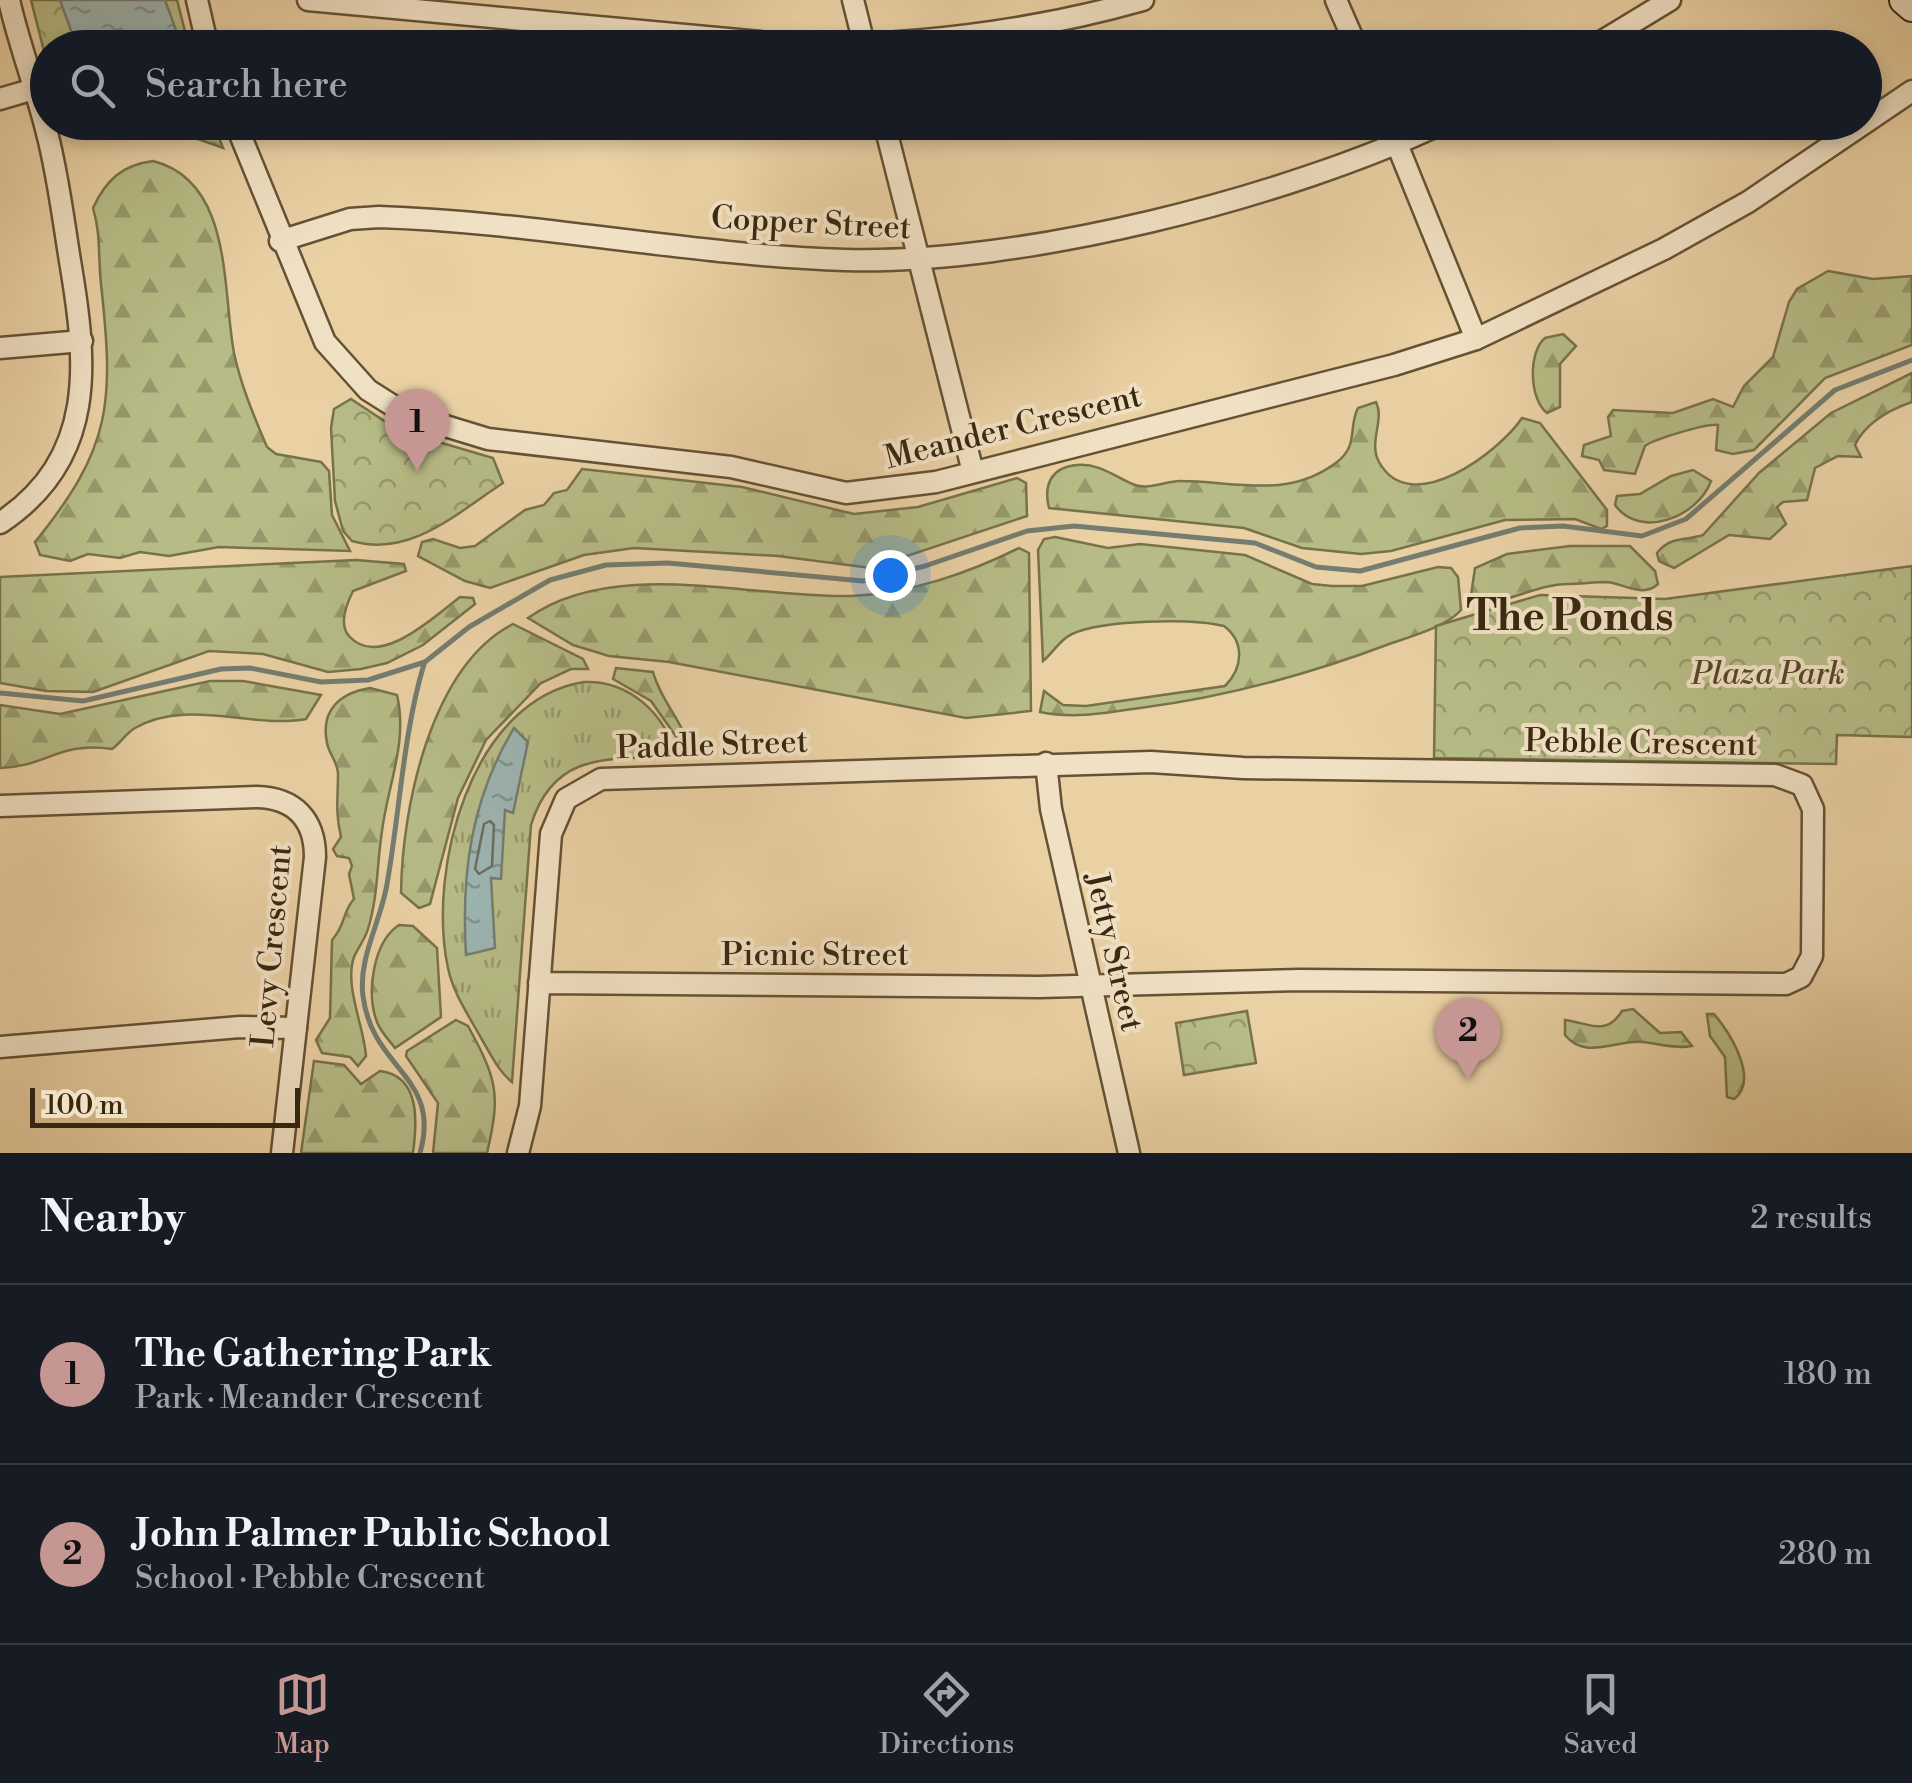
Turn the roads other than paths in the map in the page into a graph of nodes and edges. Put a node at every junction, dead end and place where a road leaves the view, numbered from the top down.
1 (10, 0) edge
2 (197, 0) edge
3 (308, 0) edge
4 (853, 0) edge
5 (1143, 0) edge
6 (1336, 0) edge
7 (1670, 0) edge
8 (1904, 0) edge
9 (1912, 7) edge
10 (204, 30) edge
11 (626, 30) edge
12 (860, 30) edge
13 (988, 30) edge
14 (1348, 30) edge
15 (1621, 30) edge
16 (30, 74) edge
17 (30, 90) edge
18 (1912, 91) edge
19 (0, 99) edge
20 (1882, 111) edge
21 (48, 140) edge
22 (242, 140) edge
23 (889, 140) edge
24 (1395, 140) edge
25 (1406, 140) edge
26 (1840, 140) edge
27 (1397, 144) junction
28 (280, 241) junction
29 (919, 260) junction
30 (1476, 339) junction
31 (82, 342) junction
32 (0, 348) edge
33 (973, 472) junction
34 (0, 523) edge
35 (1046, 763) junction
36 (0, 806) edge
37 (539, 983) junction
38 (1090, 984) junction
39 (296, 1028) junction
40 (0, 1047) edge
41 (282, 1153) edge
42 (518, 1153) edge
43 (1129, 1153) edge

1 - 16 street
2 - 10 street
3 - 11 street
4 - 12 street
5 - 13 street
6 - 14 street
7 - 15 street
8 - 9 street
17 - 19 street
18 - 20 street, Meander Crescent
21 - 31 street
22 - 28 street, Meander Crescent
23 - 29 street
24 - 27 street
25 - 27 street, Copper Street
26 - 30 street, Meander Crescent
27 - 29 street, Copper Street
27 - 30 street
28 - 29 street, Copper Street
28 - 33 street, Meander Crescent
29 - 33 street
30 - 33 street, Meander Crescent
31 - 32 street
31 - 34 street
35 - 37 street, Paddle Street
35 - 38 street, Jetty Street
35 - 38 street, Pebble Crescent
36 - 39 street, Levy Crescent
37 - 38 street, Picnic Street
37 - 42 street, Paddle Street
38 - 43 street, Jetty Street
39 - 40 street
39 - 41 street, Levy Crescent

